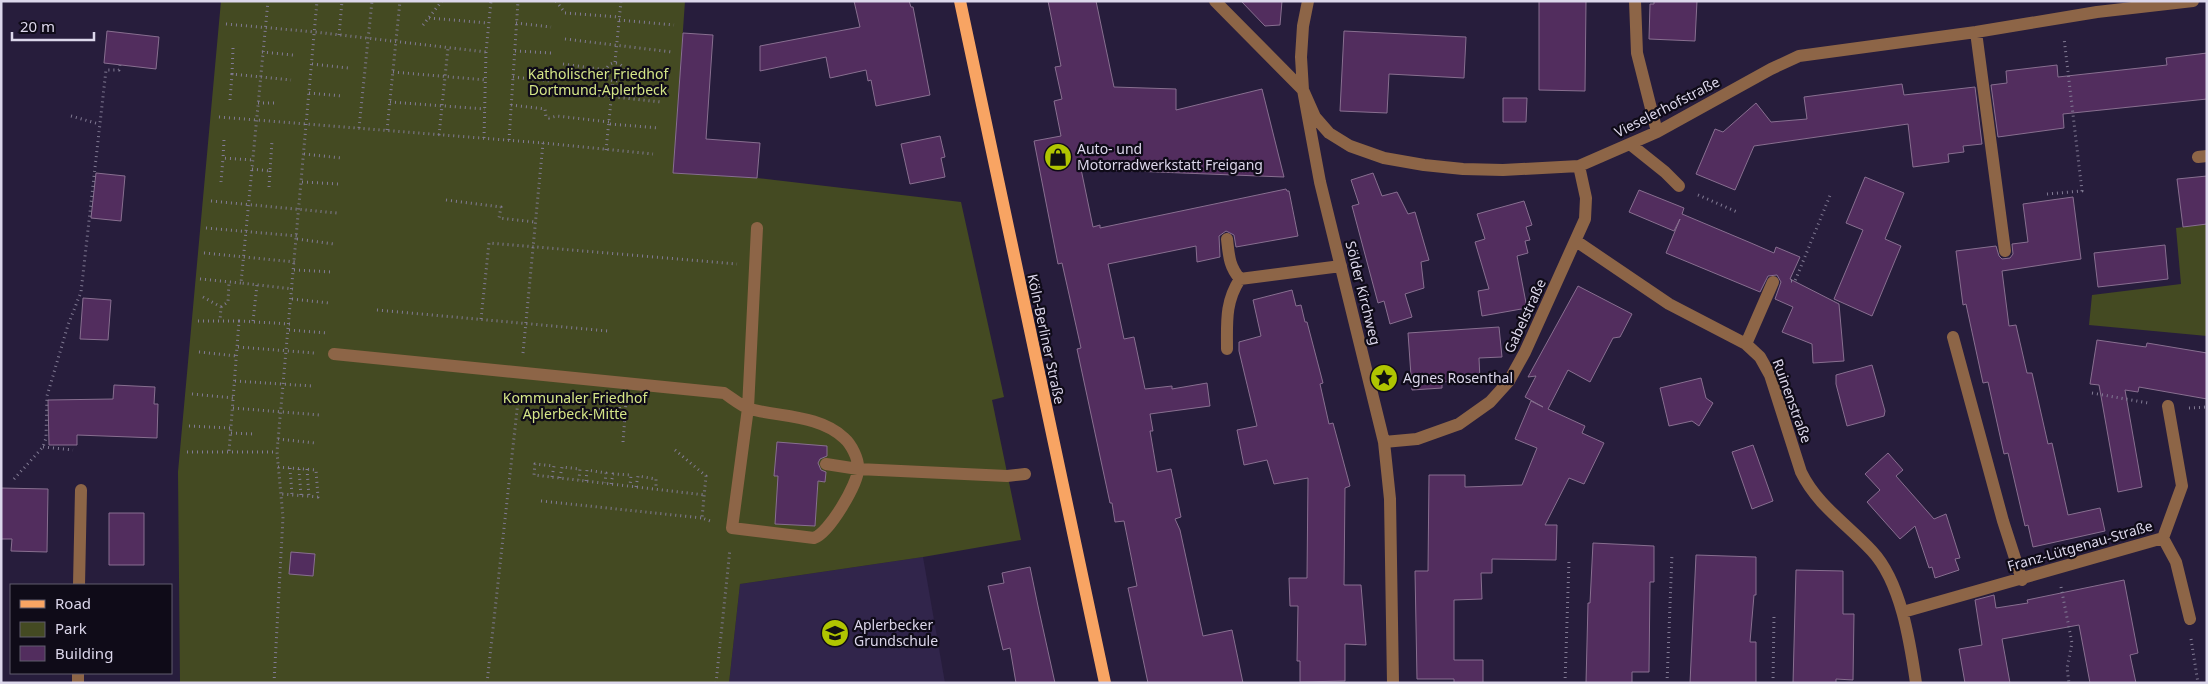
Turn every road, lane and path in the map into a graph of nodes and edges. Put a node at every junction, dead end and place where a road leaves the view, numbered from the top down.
1 (268, 1) edge
2 (317, 1) edge
3 (342, 1) edge
4 (372, 1) edge
5 (400, 1) edge
6 (442, 1) edge
7 (491, 1) edge
8 (518, 1) edge
9 (556, 1) edge
10 (621, 1) edge
11 (960, 1) edge
12 (1215, 1) edge
13 (1308, 1) edge
14 (1635, 1) edge
15 (2193, 1) edge
16 (2096, 7) edge
17 (429, 18) junction
18 (619, 19) junction
19 (2062, 20) junction
20 (488, 23) junction
21 (516, 23) junction
22 (226, 24) dead end
23 (423, 25) dead end
24 (674, 25) dead end
25 (551, 27) dead end
26 (265, 28) junction
27 (315, 32) junction
28 (1976, 32) junction
29 (338, 35) junction
30 (368, 38) junction
31 (565, 39) dead end
32 (396, 41) junction
33 (617, 44) junction
34 (233, 48) dead end
35 (448, 48) junction
36 (515, 51) junction
37 (262, 52) junction
38 (486, 52) junction
39 (672, 52) dead end
40 (552, 53) dead end
41 (293, 55) dead end
42 (615, 62) junction
43 (312, 64) junction
44 (563, 64) dead end
45 (120, 65) dead end
46 (348, 68) dead end
47 (606, 70) junction
48 (393, 72) junction
49 (624, 72) junction
50 (232, 74) junction
51 (446, 77) junction
52 (513, 77) junction
53 (260, 78) junction
54 (670, 78) dead end
55 (291, 80) dead end
56 (486, 80) junction
57 (550, 81) dead end
58 (613, 81) junction
59 (1303, 90) junction
60 (560, 91) dead end
61 (309, 93) junction
62 (342, 96) dead end
63 (612, 97) junction
64 (230, 100) dead end
65 (390, 102) junction
66 (661, 102) dead end
67 (258, 103) junction
68 (274, 103) dead end
69 (511, 105) junction
70 (442, 106) junction
71 (485, 109) junction
72 (70, 116) dead end
73 (219, 118) dead end
74 (256, 121) junction
75 (610, 123) junction
76 (99, 124) junction
77 (307, 124) junction
78 (360, 128) junction
79 (658, 128) dead end
80 (387, 130) junction
81 (1657, 132) junction
82 (440, 134) junction
83 (484, 138) junction
84 (224, 140) dead end
85 (509, 140) junction
86 (272, 141) dead end
87 (543, 142) junction
88 (1630, 144) junction
89 (606, 150) junction
90 (304, 154) junction
91 (653, 154) dead end
92 (223, 158) junction
93 (342, 158) dead end
94 (252, 160) junction
95 (1579, 166) junction
96 (252, 169) junction
97 (270, 171) junction
98 (221, 182) dead end
99 (302, 182) junction
100 (339, 184) dead end
101 (1679, 186) joint
102 (269, 187) dead end
103 (1831, 193) dead end
104 (2047, 194) dead end
105 (446, 200) dead end
106 (211, 201) dead end
107 (248, 205) junction
108 (299, 210) junction
109 (1737, 212) dead end
110 (337, 213) dead end
111 (536, 222) junction
112 (206, 228) dead end
113 (757, 228) dead end
114 (246, 231) junction
115 (297, 238) junction
116 (1227, 239) dead end
117 (1576, 241) junction
118 (334, 244) dead end
119 (533, 247) junction
120 (2005, 251) dead end
121 (204, 253) dead end
122 (244, 257) junction
123 (295, 262) junction
124 (755, 266) junction
125 (1341, 266) junction
126 (294, 270) junction
127 (332, 272) dead end
128 (200, 279) dead end
129 (1240, 279) junction
130 (229, 282) junction
131 (1773, 282) joint
132 (241, 283) junction
133 (257, 285) junction
134 (293, 289) junction
135 (203, 296) dead end
136 (292, 299) junction
137 (329, 303) dead end
138 (220, 307) junction
139 (377, 310) dead end
140 (481, 319) junction
141 (198, 321) dead end
142 (220, 321) junction
143 (239, 321) junction
144 (253, 322) junction
145 (526, 323) junction
146 (290, 324) junction
147 (289, 330) junction
148 (608, 332) dead end
149 (327, 333) dead end
150 (1954, 337) dead end
151 (1746, 344) junction
152 (238, 347) junction
153 (1227, 349) dead end
154 (287, 351) junction
155 (198, 352) dead end
156 (334, 354) joint
157 (237, 356) junction
158 (521, 373) junction
159 (235, 381) junction
160 (284, 384) junction
161 (628, 384) junction
162 (312, 386) dead end
163 (192, 394) dead end
164 (234, 398) junction
165 (2168, 406) dead end
166 (233, 408) junction
167 (748, 408) junction
168 (594, 409) dead end
169 (281, 412) junction
170 (620, 412) dead end
171 (320, 415) dead end
172 (189, 426) dead end
173 (232, 428) junction
174 (231, 433) junction
175 (254, 434) dead end
176 (278, 439) junction
177 (623, 442) dead end
178 (1384, 442) junction
179 (315, 443) dead end
180 (43, 447) junction
181 (73, 450) dead end
182 (675, 450) dead end
183 (186, 452) dead end
184 (229, 452) junction
185 (277, 452) junction
186 (826, 464) dead end
187 (278, 467) junction
188 (290, 468) junction
189 (299, 468) junction
190 (308, 469) junction
191 (858, 469) junction
192 (1025, 474) dead end
193 (552, 477) junction
194 (560, 478) junction
195 (14, 479) dead end
196 (579, 480) junction
197 (586, 481) junction
198 (605, 483) junction
199 (611, 484) junction
200 (630, 486) junction
201 (636, 487) junction
202 (656, 489) junction
203 (81, 490) dead end
204 (281, 494) junction
205 (292, 495) junction
206 (705, 495) junction
207 (301, 496) junction
208 (309, 497) junction
209 (541, 502) dead end
210 (702, 518) junction
211 (732, 528) junction
212 (2163, 538) junction
213 (1672, 554) dead end
214 (1569, 560) dead end
215 (2057, 569) junction
216 (2022, 580) junction
217 (80, 584) edge
218 (1903, 612) junction
219 (1774, 615) dead end
220 (2190, 619) joint
221 (274, 683) edge
222 (487, 683) edge
223 (716, 683) edge
224 (1105, 683) edge
225 (1393, 683) edge
226 (1565, 683) edge
227 (1667, 683) edge
228 (1773, 683) edge
229 (1916, 683) edge
230 (2069, 683) edge
231 (2198, 683) edge

1 - 26 path
2 - 27 path
3 - 29 path
4 - 30 path
5 - 32 path
6 - 17 path
7 - 20 path
8 - 21 path
9 - 18 path
10 - 18 path
11 - 224 main road, Köln-Berliner Straße
12 - 59 street, Vieselerhofstraße
13 - 59 street, Sölder Kirchweg
14 - 81 street
15 - 16 street, Vieselerhofstraße
16 - 19 street, Vieselerhofstraße
17 - 20 path
17 - 23 path
18 - 24 path
18 - 33 path
19 - 28 street, Vieselerhofstraße
19 - 104 path
20 - 38 path
21 - 25 path
21 - 36 path
22 - 26 path
26 - 27 path
26 - 37 path
27 - 29 path
27 - 43 path
28 - 81 street, Vieselerhofstraße
28 - 120 street
29 - 30 path
30 - 32 path
30 - 78 path
31 - 33 path
32 - 35 path
32 - 48 path
33 - 39 path
33 - 42 path
34 - 50 path
35 - 38 path
35 - 51 path
36 - 40 path
36 - 52 path
37 - 41 path
37 - 53 path
38 - 56 path
42 - 47 path
42 - 49 path
43 - 46 path
43 - 61 path
44 - 47 path
45 - 76 path
47 - 58 path
48 - 51 path
48 - 65 path
49 - 54 path
49 - 58 path
50 - 53 path
50 - 64 path
51 - 56 path
51 - 70 path
52 - 57 path
52 - 69 path
53 - 55 path
53 - 67 path
56 - 71 path
58 - 63 path
59 - 95 street, Vieselerhofstraße
59 - 125 street, Sölder Kirchweg
60 - 63 path
61 - 62 path
61 - 77 path
63 - 66 path
63 - 75 path
65 - 70 path
65 - 80 path
67 - 68 path
67 - 74 path
69 - 75 path
69 - 85 path
70 - 71 path
70 - 82 path
71 - 83 path
72 - 76 path
73 - 74 path
74 - 77 path
74 - 94 path
75 - 79 path
75 - 89 path
76 - 180 path
77 - 78 path
77 - 90 path
78 - 80 path
80 - 82 path
81 - 88 street, Vieselerhofstraße
82 - 83 path
83 - 85 path
84 - 92 path
85 - 87 path
86 - 97 path
87 - 89 path
87 - 111 path
88 - 95 street, Vieselerhofstraße
88 - 101 street
89 - 91 path
90 - 93 path
90 - 99 path
92 - 94 path
92 - 98 path
94 - 96 path
95 - 117 street
96 - 97 path
96 - 107 path
97 - 102 path
99 - 100 path
99 - 108 path
101 - 109 path
103 - 131 path
105 - 111 path
106 - 107 path
107 - 108 path
107 - 114 path
108 - 110 path
108 - 115 path
111 - 119 path
112 - 114 path
113 - 124 street
114 - 115 path
114 - 122 path
115 - 118 path
115 - 123 path
116 - 129 street
117 - 151 street, Ruinenstraße
117 - 178 street, Gabelstraße
119 - 124 path
119 - 140 path
119 - 145 path
121 - 122 path
122 - 123 path
122 - 132 path
123 - 126 path
124 - 167 street
125 - 129 street
125 - 178 street, Sölder Kirchweg
126 - 127 path
126 - 134 path
128 - 130 path
129 - 153 street
130 - 132 path
130 - 138 path
131 - 151 street
132 - 133 path
133 - 134 path
133 - 144 path
134 - 136 path
135 - 138 path
136 - 137 path
136 - 146 path
138 - 142 path
139 - 140 path
140 - 145 path
141 - 142 path
142 - 143 path
143 - 144 path
143 - 152 path
144 - 146 path
145 - 148 path
145 - 158 path
146 - 147 path
147 - 149 path
147 - 154 path
150 - 216 street
151 - 218 street, Ruinenstraße
152 - 154 path
152 - 157 path
154 - 156 path
154 - 160 path
155 - 157 path
156 - 158 street
157 - 159 path
158 - 161 street
158 - 222 path
159 - 160 path
159 - 164 path
160 - 162 path
160 - 169 path
161 - 167 street
161 - 177 path
163 - 164 path
164 - 166 path
165 - 212 street, Franz-Lütgenau-Straße
166 - 169 path
166 - 173 path
167 - 191 street
167 - 211 street
168 - 170 path
169 - 171 path
169 - 176 path
172 - 173 path
173 - 174 path
174 - 175 path
174 - 184 path
176 - 179 path
176 - 185 path
178 - 225 street, Sölder Kirchweg
180 - 181 path
180 - 195 path
182 - 206 path
183 - 184 path
184 - 185 path
185 - 187 path
186 - 191 street
187 - 188 path
187 - 204 path
188 - 189 path
188 - 205 path
189 - 190 path
189 - 207 path
190 - 208 path
190 - 208 path
191 - 192 street
191 - 211 street
193 - 193 path
193 - 194 path
194 - 196 path
194 - 196 path
196 - 197 path
197 - 198 path
197 - 198 path
198 - 199 path
199 - 200 path
199 - 200 path
200 - 201 path
201 - 202 path
201 - 202 path
202 - 206 path
203 - 217 street
204 - 205 path
204 - 221 path
205 - 207 path
206 - 210 path
207 - 208 path
209 - 210 path
210 - 211 path
211 - 223 path
212 - 215 street, Franz-Lütgenau-Straße
212 - 220 street
213 - 227 path
214 - 226 path
215 - 216 street, Franz-Lütgenau-Straße
215 - 230 path
216 - 218 street, Franz-Lütgenau-Straße
218 - 229 street, Ruinenstraße
219 - 228 path
220 - 231 path

